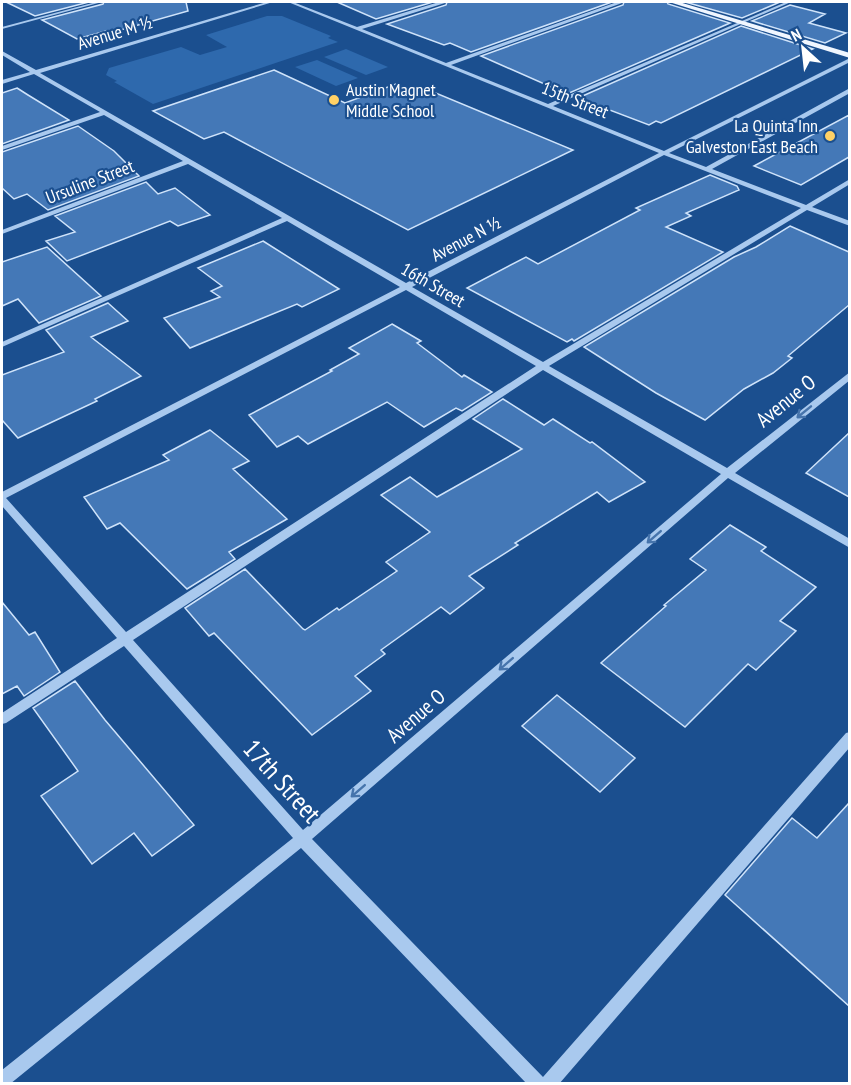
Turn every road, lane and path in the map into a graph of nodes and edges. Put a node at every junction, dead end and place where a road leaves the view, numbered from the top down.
1 (100, 2) edge
2 (271, 2) edge
3 (290, 2) edge
4 (443, 2) edge
5 (620, 2) edge
6 (673, 2) edge
7 (789, 2) edge
8 (742, 23) junction
9 (2, 28) edge
10 (357, 29) junction
11 (2, 53) edge
12 (849, 58) edge
13 (446, 65) junction
14 (35, 72) junction
15 (2, 82) edge
16 (849, 90) edge
17 (548, 106) junction
18 (106, 112) junction
19 (2, 148) edge
20 (664, 153) junction
21 (189, 161) junction
22 (707, 169) junction
23 (849, 181) edge
24 (809, 208) junction
25 (289, 218) junction
26 (849, 224) edge
27 (2, 232) edge
28 (406, 287) junction
29 (2, 345) edge
30 (543, 366) junction
31 (849, 375) edge
32 (728, 474) junction
33 (2, 496) edge
34 (2, 500) edge
35 (849, 544) edge
36 (124, 640) junction
37 (2, 718) edge
38 (849, 737) edge
39 (302, 839) junction
40 (2, 1080) edge
41 (539, 1083) edge
42 (548, 1083) edge

1 - 9 street
2 - 14 street, Avenue M ½
3 - 10 street, 15th Street
4 - 10 street
5 - 13 street
6 - 8 main road
7 - 8 street
8 - 12 main road
8 - 17 street
10 - 13 street, 15th Street
11 - 14 street, 16th Street
12 - 20 street, Avenue N ½
13 - 17 street, 15th Street
14 - 15 street, Avenue M ½
14 - 18 street, 16th Street
16 - 22 street
17 - 20 street, 15th Street
18 - 19 street
18 - 21 street, 16th Street
20 - 22 street, 15th Street
20 - 28 street, Avenue N ½
21 - 25 street, 16th Street
21 - 27 street, Ursuline Street
22 - 24 street, 15th Street
23 - 24 street
24 - 26 street, 15th Street
24 - 30 street
25 - 28 street, 16th Street
25 - 29 street
28 - 30 street, 16th Street
28 - 33 street, Avenue N ½
30 - 32 street, 16th Street
30 - 36 street
31 -> 32 street, Avenue O
32 - 35 street, 16th Street
32 -> 39 street, Avenue O
34 - 36 street, 17th Street
36 - 37 street
36 - 39 street, 17th Street
38 - 42 street
39 - 40 street, Avenue O
39 - 41 street, 17th Street

